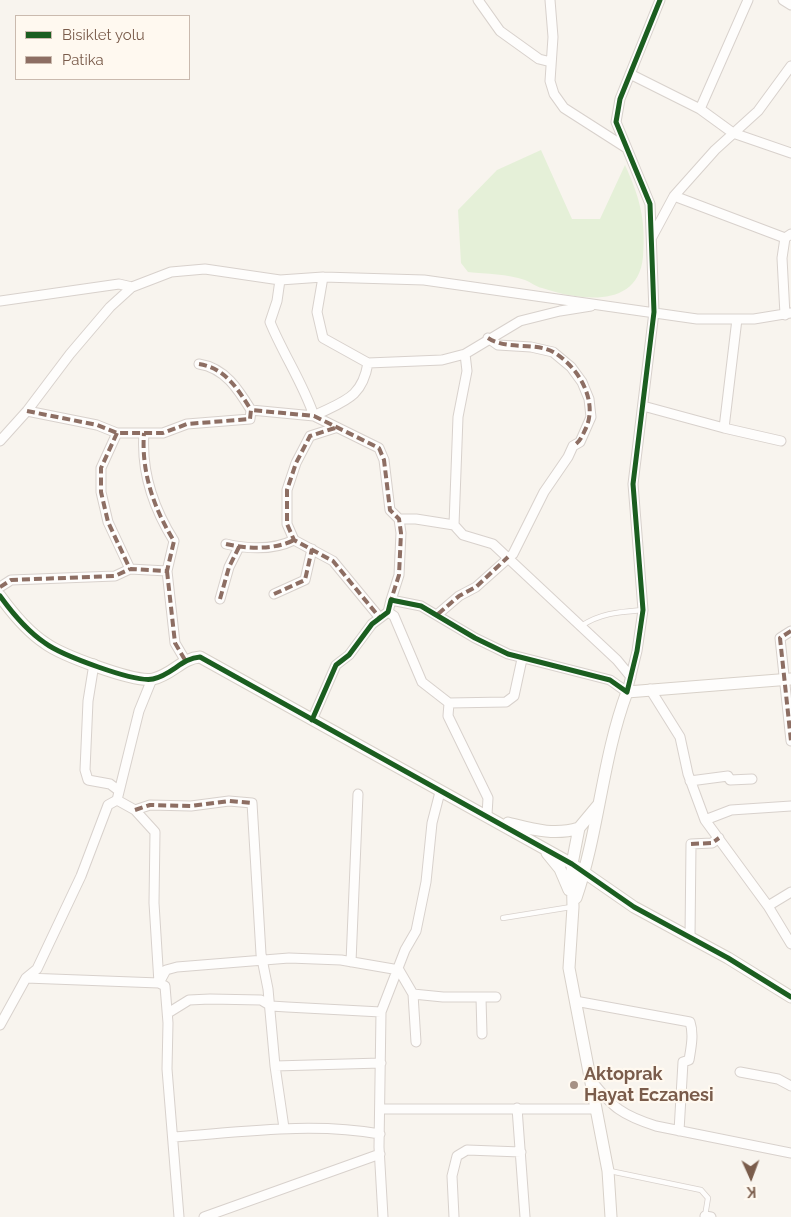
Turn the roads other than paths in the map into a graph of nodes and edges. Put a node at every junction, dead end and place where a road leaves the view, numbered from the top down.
1 (478, 0) edge
2 (550, 0) edge
3 (660, 0) edge
4 (748, 0) edge
5 (783, 0) edge
6 (791, 4) edge
7 (551, 62) junction
8 (791, 66) edge
9 (630, 74) junction
10 (787, 78) edge
11 (700, 109) junction
12 (734, 133) junction
13 (625, 147) junction
14 (791, 153) edge
15 (674, 196) junction
16 (788, 236) edge
17 (652, 237) junction
18 (322, 277) junction
19 (280, 280) junction
20 (132, 287) junction
21 (0, 301) edge
22 (602, 304) junction
23 (654, 312) junction
24 (788, 314) edge
25 (736, 319) junction
26 (488, 338) junction
27 (465, 354) junction
28 (368, 363) junction
29 (199, 364) dead end
30 (643, 406) junction
31 (251, 410) junction
32 (27, 411) junction
33 (314, 416) junction
34 (335, 428) junction
35 (724, 428) junction
36 (117, 433) junction
37 (144, 433) junction
38 (0, 441) edge
39 (781, 441) dead end
40 (399, 519) junction
41 (454, 525) junction
42 (294, 540) junction
43 (226, 544) dead end
44 (239, 547) junction
45 (312, 549) junction
46 (508, 557) junction
47 (130, 569) junction
48 (167, 571) junction
49 (0, 587) edge
50 (274, 594) dead end
51 (0, 596) edge
52 (220, 599) dead end
53 (391, 600) junction
54 (643, 610) junction
55 (388, 612) junction
56 (438, 614) junction
57 (380, 618) junction
58 (581, 626) junction
59 (791, 631) edge
60 (522, 659) junction
61 (185, 660) junction
62 (94, 664) junction
63 (631, 677) junction
64 (152, 679) junction
65 (788, 680) edge
66 (650, 689) junction
67 (627, 692) junction
68 (450, 703) junction
69 (312, 720) junction
70 (791, 741) edge
71 (752, 779) dead end
72 (690, 781) junction
73 (118, 790) junction
74 (440, 792) junction
75 (358, 794) dead end
76 (116, 800) junction
77 (599, 804) junction
78 (791, 806) edge
79 (135, 810) junction
80 (490, 817) junction
81 (705, 820) junction
82 (579, 828) junction
83 (719, 838) junction
84 (542, 848) junction
85 (572, 864) junction
86 (584, 873) junction
87 (791, 892) edge
88 (768, 906) junction
89 (573, 907) junction
90 (504, 918) dead end
91 (690, 937) junction
92 (791, 944) edge
93 (262, 958) junction
94 (351, 962) junction
95 (398, 970) junction
96 (26, 978) junction
97 (159, 983) junction
98 (413, 994) junction
99 (496, 997) dead end
100 (791, 997) edge
101 (481, 998) junction
102 (575, 1001) junction
103 (271, 1006) junction
104 (381, 1012) junction
105 (168, 1013) junction
106 (0, 1025) edge
107 (482, 1034) dead end
108 (416, 1042) dead end
109 (381, 1063) junction
110 (275, 1066) junction
111 (740, 1072) dead end
112 (591, 1079) junction
113 (791, 1086) edge
114 (517, 1108) junction
115 (380, 1109) junction
116 (596, 1109) junction
117 (284, 1128) junction
118 (679, 1131) junction
119 (380, 1134) junction
120 (174, 1137) junction
121 (520, 1152) junction
122 (791, 1153) edge
123 (380, 1154) junction
124 (608, 1171) junction
125 (708, 1216) edge
126 (179, 1217) edge
127 (204, 1217) edge
128 (383, 1217) edge
129 (454, 1217) edge
130 (525, 1217) edge
131 (611, 1217) edge

1 - 7 street
2 - 7 street
3 - 9 street
4 - 11 street
5 - 6 street
7 - 13 street
8 - 10 street
9 - 11 street
9 - 13 street
10 - 12 street
11 - 12 street
12 - 14 street
12 - 15 street
13 - 17 street
15 - 16 street
15 - 17 street
16 - 24 street
17 - 23 street
18 - 19 street
18 - 22 street
18 - 28 street
19 - 20 street
19 - 33 street
20 - 21 street
20 - 32 street
22 - 23 street
22 - 26 street
23 - 25 street
23 - 30 street
24 - 25 street
25 - 35 street
26 - 27 street
26 - 46 street
27 - 28 street
27 - 41 street
28 - 33 street
29 - 31 street
30 - 35 street
30 - 54 street
31 - 33 street
31 - 37 street
32 - 36 street
32 - 38 street
33 - 34 street
34 - 40 street
34 - 42 street
35 - 39 street
36 - 37 street
36 - 47 street
37 - 48 street
40 - 41 street
40 - 53 street
41 - 46 street
42 - 44 street
42 - 45 street
43 - 44 street
44 - 52 street
45 - 50 street
45 - 57 street
46 - 56 street
46 - 58 street
47 - 48 street
47 - 49 street
48 - 61 street
51 - 62 street
53 - 55 street
53 - 56 street
54 - 58 lane
54 - 63 street
55 - 57 street
55 - 68 street
56 - 60 street
57 - 69 street
58 - 63 street
59 - 65 street
60 - 67 street
60 - 68 street
61 - 64 street
61 - 69 street
62 - 64 street
62 - 73 street
63 - 67 street
64 - 73 street
65 - 66 street
65 - 70 street
66 - 67 street
66 - 72 street
67 - 77 street
68 - 80 street
69 - 74 street
71 - 72 street
72 - 81 street
73 - 76 street
74 - 80 street
74 - 95 street
75 - 94 street
76 - 79 street
76 - 96 street
77 - 82 street
77 - 86 street
78 - 81 street
79 - 93 street
79 - 97 street
80 - 82 street
80 - 84 street
81 - 83 street
82 - 85 street
83 - 88 street
83 - 91 street
84 - 85 street
84 - 89 street
85 - 86 street
85 - 89 street
86 - 89 street
86 - 91 street
87 - 88 street
88 - 92 street
89 - 90 lane
89 - 102 street
91 - 100 street
93 - 94 street
93 - 97 street
93 - 103 street
94 - 95 street
95 - 98 street
95 - 104 street
96 - 97 street
96 - 106 street
97 - 105 street
98 - 101 street
98 - 108 street
99 - 101 street
101 - 107 street
102 - 112 street
102 - 118 street
103 - 104 street
103 - 105 street
103 - 110 street
104 - 109 street
105 - 120 street
109 - 110 street
109 - 115 street
110 - 117 street
111 - 113 street
112 - 116 street
112 - 118 street
114 - 115 street
114 - 116 street
114 - 121 street
115 - 119 street
116 - 124 street
117 - 119 street
117 - 120 street
118 - 122 street
119 - 123 street
120 - 126 street
121 - 129 street
121 - 130 street
123 - 127 street
123 - 128 street
124 - 125 lane
124 - 131 street

